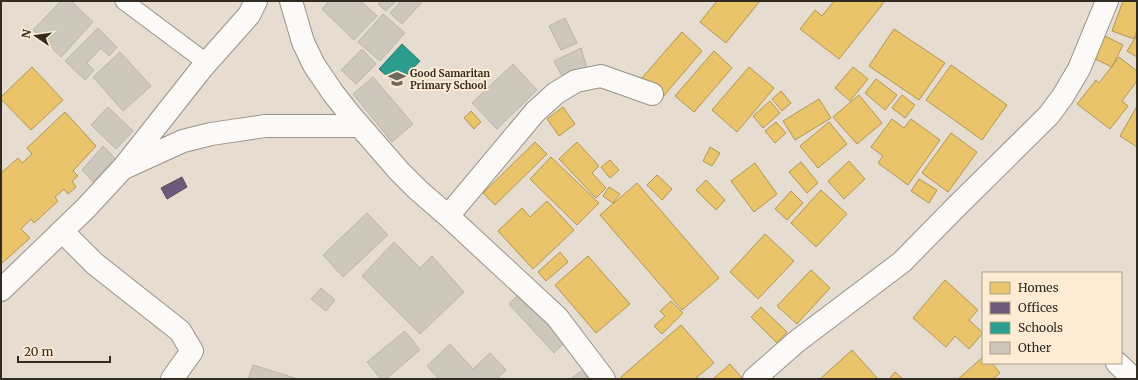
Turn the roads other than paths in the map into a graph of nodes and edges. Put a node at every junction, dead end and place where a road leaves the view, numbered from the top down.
1 (124, 1) edge
2 (256, 1) edge
3 (291, 1) edge
4 (1107, 1) edge
5 (206, 63) junction
6 (652, 94) dead end
7 (360, 126) junction
8 (123, 168) junction
9 (448, 216) junction
10 (62, 231) junction
11 (1, 290) edge
12 (1118, 364) edge
13 (172, 379) edge
14 (604, 379) edge
15 (754, 379) edge
16 (1134, 379) edge

1 - 5 lane
2 - 5 street
3 - 7 street
4 - 15 street
5 - 8 street
6 - 9 street
7 - 8 street
7 - 9 street
8 - 10 street
9 - 14 street
10 - 11 street
10 - 13 street
12 - 16 street

